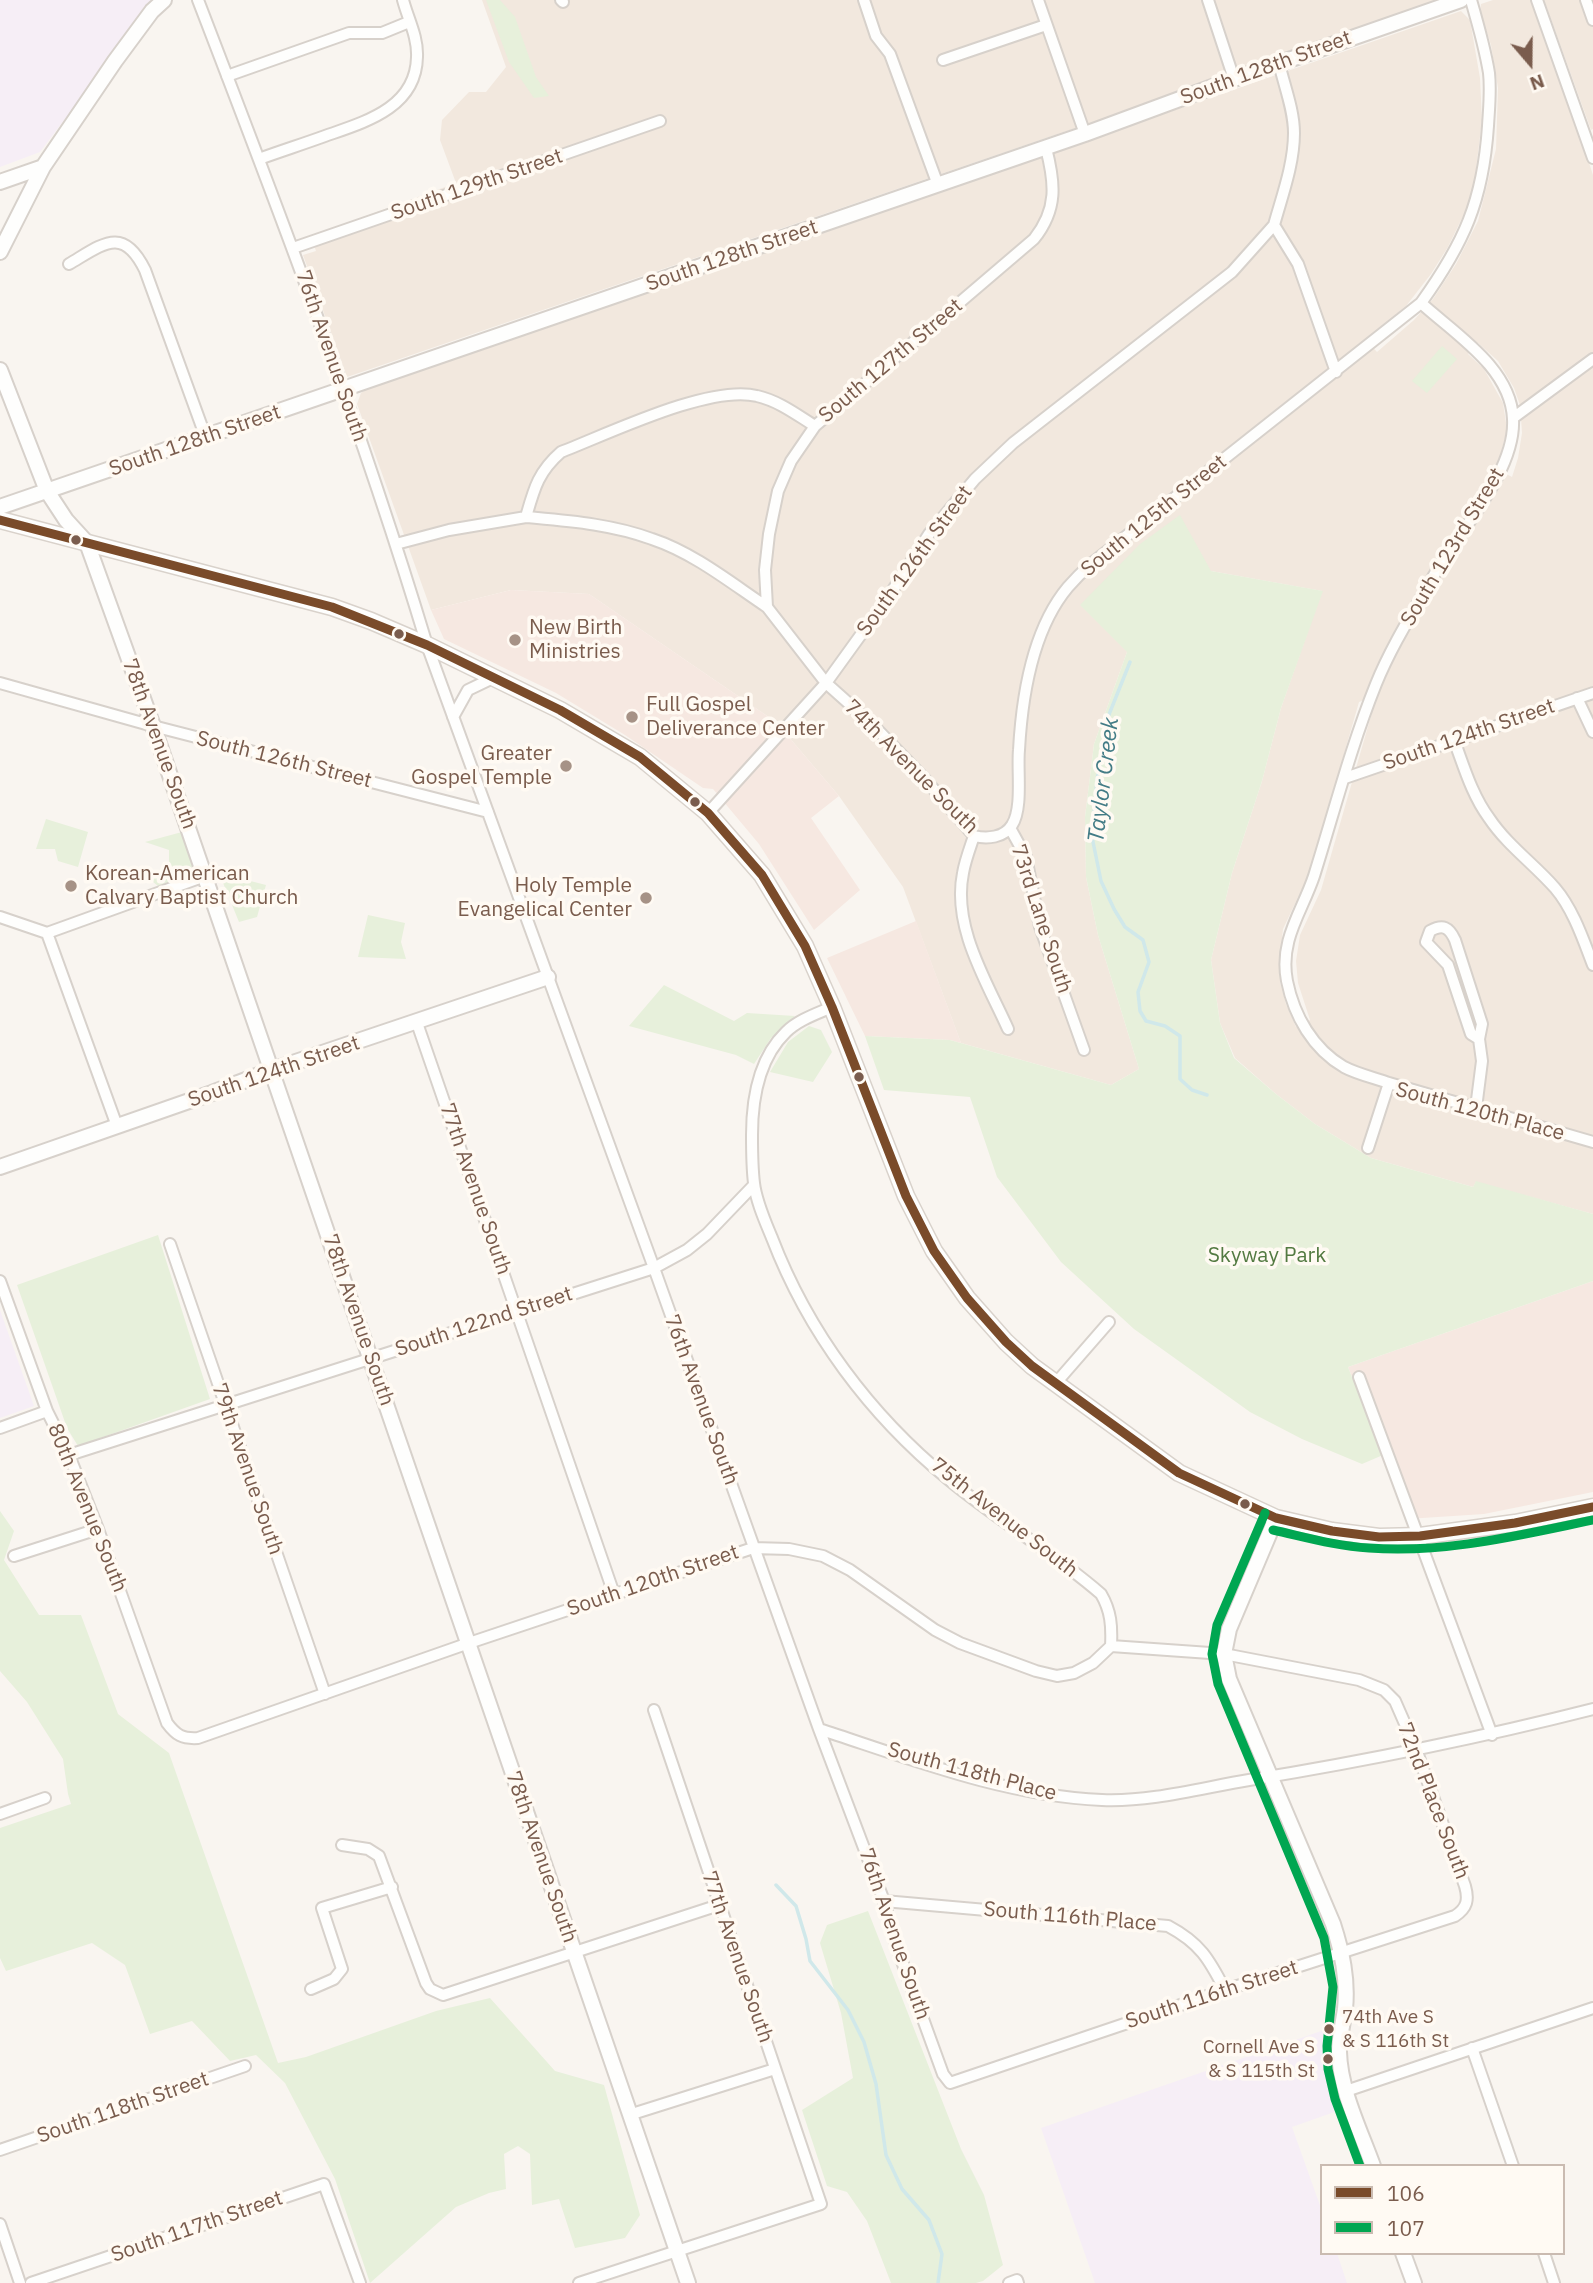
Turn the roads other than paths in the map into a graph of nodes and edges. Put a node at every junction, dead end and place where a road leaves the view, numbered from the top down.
1 (164, 0) edge
2 (198, 0) edge
3 (403, 0) edge
4 (863, 0) edge
5 (1038, 0) edge
6 (1208, 0) edge
7 (1461, 0) edge
8 (1471, 0) edge
9 (1537, 0) edge
10 (1586, 0) edge
11 (1593, 20) edge
12 (409, 22) junction
13 (1046, 25) junction
14 (943, 60) dead end
15 (1279, 63) junction
16 (227, 76) junction
17 (1234, 79) junction
18 (660, 121) dead end
19 (1085, 134) junction
20 (1046, 148) junction
21 (259, 159) junction
22 (1593, 159) edge
23 (43, 167) junction
24 (0, 182) edge
25 (939, 185) junction
26 (1274, 225) junction
27 (293, 248) junction
28 (0, 252) edge
29 (69, 264) dead end
30 (1420, 303) junction
31 (1593, 359) edge
32 (0, 370) edge
33 (1336, 372) junction
34 (344, 391) junction
35 (1513, 418) junction
36 (815, 426) junction
37 (206, 438) junction
38 (47, 491) junction
39 (0, 507) edge
40 (526, 517) junction
41 (0, 520) edge
42 (87, 543) junction
43 (397, 544) junction
44 (767, 607) junction
45 (427, 645) junction
46 (493, 678) junction
47 (0, 682) edge
48 (826, 682) junction
49 (1593, 693) edge
50 (1577, 698) junction
51 (453, 717) junction
52 (153, 726) junction
53 (1593, 732) edge
54 (1454, 740) junction
55 (1345, 778) junction
56 (488, 812) junction
57 (708, 813) junction
58 (1010, 828) junction
59 (974, 836) junction
60 (205, 876) junction
61 (0, 917) edge
62 (47, 933) junction
63 (1593, 965) edge
64 (548, 977) junction
65 (832, 1007) junction
66 (417, 1023) junction
67 (1008, 1030) dead end
68 (1479, 1039) junction
69 (1084, 1050) dead end
70 (272, 1070) junction
71 (1389, 1083) junction
72 (1476, 1108) junction
73 (117, 1126) junction
74 (1593, 1142) edge
75 (1368, 1147) dead end
76 (0, 1167) edge
77 (754, 1185) junction
78 (170, 1244) dead end
79 (654, 1268) junction
80 (0, 1281) edge
81 (517, 1312) junction
82 (1109, 1322) dead end
83 (372, 1359) junction
84 (1359, 1377) dead end
85 (1055, 1384) junction
86 (225, 1407) junction
87 (47, 1411) junction
88 (0, 1428) edge
89 (69, 1455) junction
90 (1593, 1507) edge
91 (1276, 1518) junction
92 (98, 1529) junction
93 (1420, 1536) junction
94 (753, 1548) junction
95 (14, 1556) dead end
96 (614, 1594) junction
97 (469, 1643) junction
98 (1111, 1646) junction
99 (1224, 1654) junction
100 (325, 1694) junction
101 (1593, 1709) edge
102 (654, 1710) dead end
103 (819, 1729) junction
104 (176, 1734) joint
105 (1492, 1735) junction
106 (1416, 1749) junction
107 (1272, 1776) junction
108 (45, 1798) dead end
109 (0, 1814) edge
110 (342, 1845) dead end
111 (392, 1887) junction
112 (884, 1901) junction
113 (1467, 1901) joint
114 (719, 1906) junction
115 (573, 1952) junction
116 (1342, 1952) junction
117 (311, 1989) dead end
118 (1225, 1990) junction
119 (1593, 2008) edge
120 (1472, 2048) junction
121 (246, 2066) dead end
122 (775, 2069) junction
123 (950, 2083) joint
124 (1346, 2091) junction
125 (629, 2115) junction
126 (0, 2150) edge
127 (1372, 2164) edge
128 (1512, 2164) edge
129 (0, 2224) edge
130 (677, 2250) junction
131 (1404, 2255) edge
132 (1545, 2255) edge
133 (20, 2283) edge
134 (31, 2283) edge
135 (360, 2283) edge
136 (579, 2283) edge
137 (688, 2283) edge
138 (1414, 2283) edge
139 (1555, 2283) edge

1 - 23 street
2 - 16 street, 76th Avenue South
3 - 12 street
4 - 25 street
5 - 13 street
6 - 17 street
7 - 15 street, South 128th Street
8 - 30 street, South 125th Street
9 - 22 street
10 - 11 street
12 - 16 street
12 - 21 street
13 - 14 street
13 - 19 street
15 - 17 street, South 128th Street
15 - 26 street
16 - 21 street, 76th Avenue South
17 - 19 street, South 128th Street
18 - 27 street, South 129th Street
19 - 20 street, South 128th Street
20 - 25 street, South 128th Street
20 - 36 street, South 127th Street
21 - 27 street, 76th Avenue South
23 - 24 street
23 - 28 street
25 - 34 street, South 128th Street
26 - 33 street
26 - 48 street, South 126th Street
27 - 34 street, 76th Avenue South
29 - 37 street
30 - 33 street, South 125th Street
30 - 35 street, South 123rd Street
31 - 35 street
32 - 38 street, 78th Avenue South
33 - 58 street, South 125th Street
34 - 37 street, South 128th Street
34 - 43 street, 76th Avenue South
35 - 55 street, South 123rd Street
36 - 40 street, South 127th Street
36 - 44 street
37 - 38 street, South 128th Street
38 - 39 street, South 128th Street
38 - 42 street, 78th Avenue South
40 - 43 street
40 - 44 street, 74th Avenue South
41 - 42 main road
42 - 45 main road
42 - 52 street, 78th Avenue South
43 - 45 street, 76th Avenue South
44 - 48 street, 74th Avenue South
45 - 46 main road
45 - 51 street, 76th Avenue South
46 - 51 street
46 - 57 main road
47 - 52 street, South 126th Street
48 - 57 street, South 126th Street
48 - 59 street, 74th Avenue South
49 - 50 street, South 124th Street
50 - 53 street
50 - 54 street, South 124th Street
51 - 56 street, 76th Avenue South
52 - 56 street, South 126th Street
52 - 60 street, 78th Avenue South
54 - 55 street, South 124th Street
54 - 63 street
55 - 71 street, South 123rd Street
56 - 64 street, 76th Avenue South
57 - 65 main road
58 - 59 street, 74th Avenue South
58 - 69 street, 73rd Lane South
59 - 67 street
60 - 62 street
60 - 70 street, 78th Avenue South
61 - 62 street
62 - 73 street
64 - 66 street, South 124th Street
64 - 79 street, 76th Avenue South
65 - 77 street, 75th Avenue South
65 - 85 main road
66 - 70 street, South 124th Street
66 - 81 street, 77th Avenue South
68 - 68 street
68 - 72 street
70 - 73 street, South 124th Street
70 - 83 street, 78th Avenue South
71 - 72 street, South 120th Place
71 - 75 street, South 120th Place
72 - 74 street, South 120th Place
73 - 76 street, South 124th Street
77 - 79 street, South 122nd Street
77 - 98 street, 75th Avenue South
78 - 86 street, 79th Avenue South
79 - 81 street, South 122nd Street
79 - 94 street, 76th Avenue South
80 - 87 street, 80th Avenue South
81 - 83 street, South 122nd Street
81 - 96 street, 77th Avenue South
82 - 85 street
83 - 86 street, South 122nd Street
83 - 97 street, 78th Avenue South
84 - 93 street
85 - 91 main road
86 - 89 street, South 122nd Street
86 - 100 street, 79th Avenue South
87 - 88 street
87 - 89 street, 80th Avenue South
89 - 92 street, 80th Avenue South
90 - 93 main road
91 - 93 main road
91 - 99 street
92 - 95 street
92 - 104 street, 80th Avenue South
93 - 105 street
94 - 96 street, South 120th Street
94 - 98 street, South 120th Street
94 - 103 street, 76th Avenue South
96 - 97 street, South 120th Street
97 - 100 street, South 120th Street
97 - 115 street, 78th Avenue South
98 - 99 street
99 - 106 street, 72nd Place South
99 - 107 street
100 - 104 street, South 120th Street
101 - 105 street
102 - 114 street, 77th Avenue South
103 - 107 street, South 118th Place
103 - 112 street, 76th Avenue South
105 - 106 street
106 - 107 street, South 118th Place
106 - 113 street, 72nd Place South
107 - 116 street
108 - 109 street
110 - 111 street
111 - 115 street
111 - 117 street
112 - 118 street, South 116th Place
112 - 123 street, 76th Avenue South
113 - 116 street, South 116th Street
114 - 115 street
114 - 122 street, 77th Avenue South
115 - 125 street, 78th Avenue South
116 - 118 street, South 116th Street
116 - 124 street
118 - 123 street, South 116th Street
119 - 120 street
120 - 124 street
120 - 128 street
121 - 126 street, South 118th Street
122 - 125 street
122 - 130 street, 77th Avenue South
124 - 127 street
125 - 130 street, 78th Avenue South
129 - 133 street
130 - 136 street
130 - 137 street, 78th Avenue South
131 - 138 street
132 - 139 street
134 - 135 street, South 117th Street

